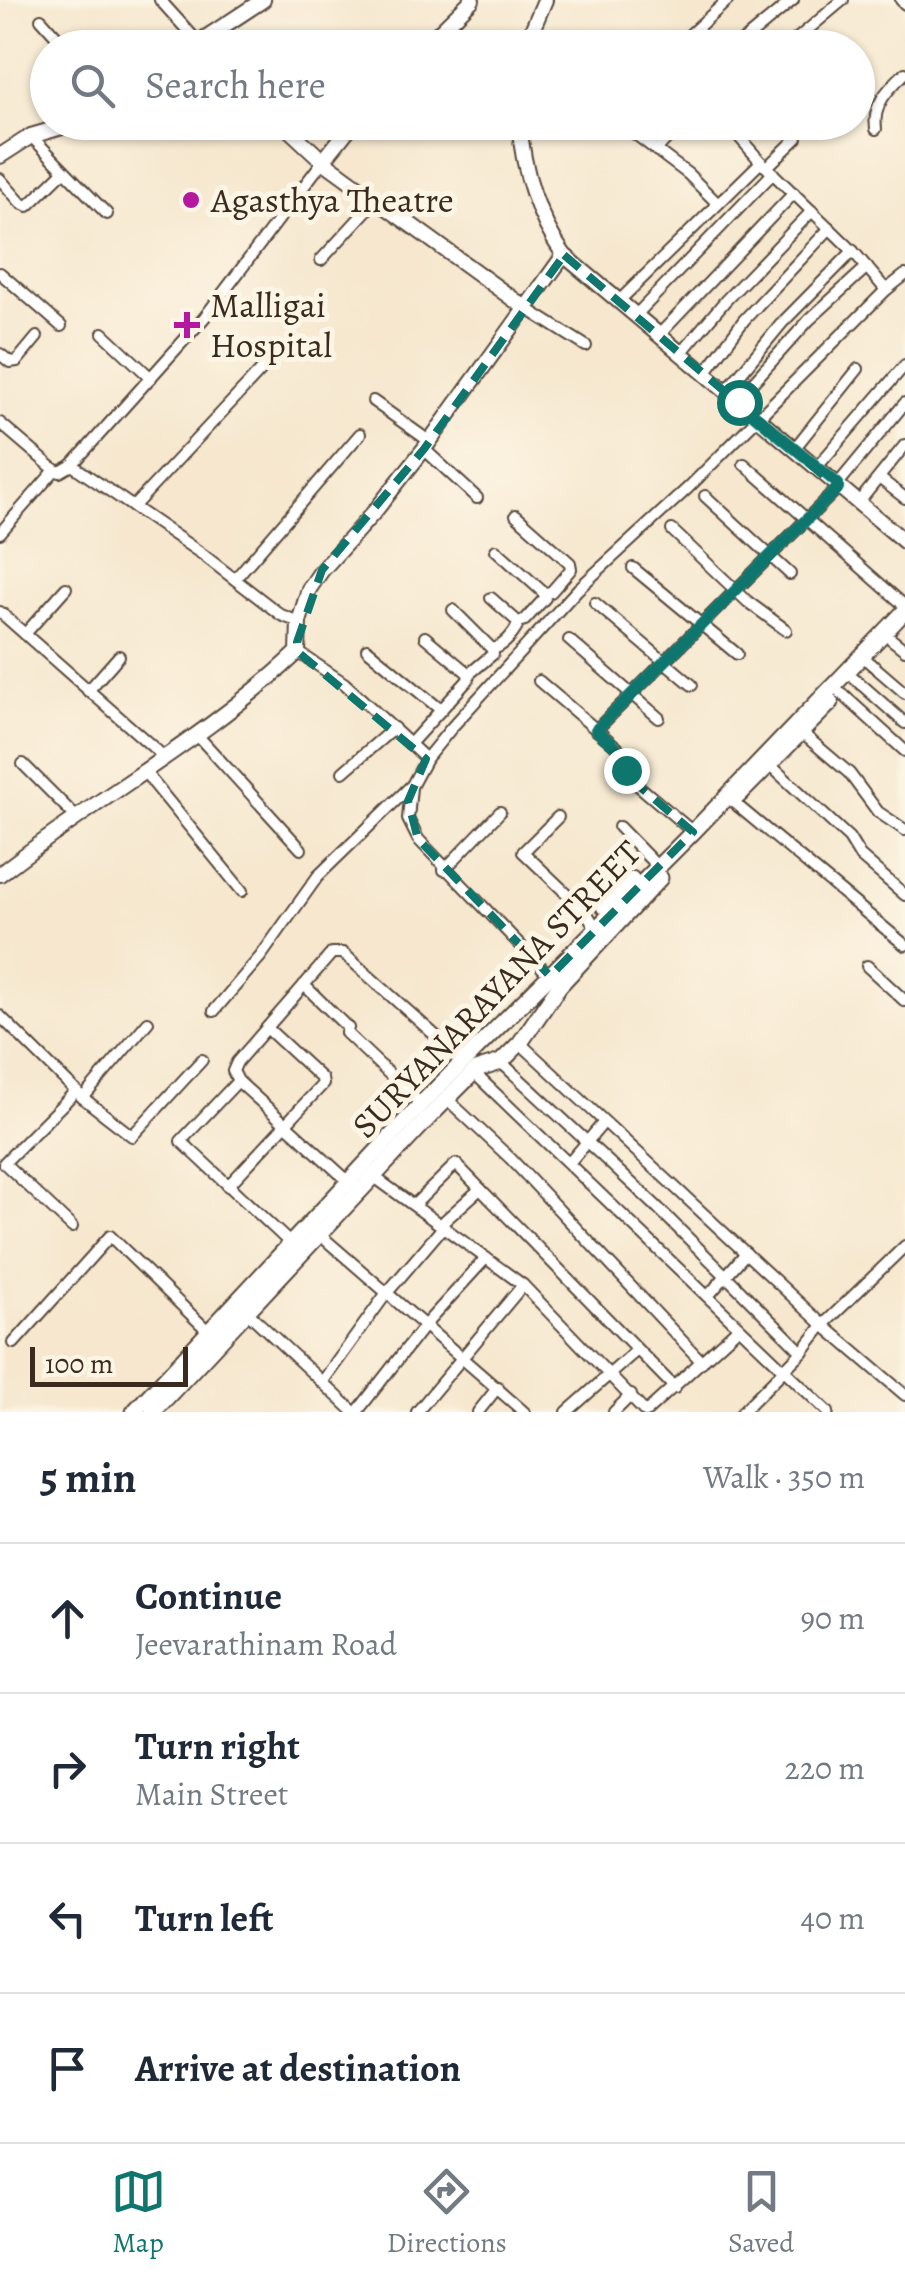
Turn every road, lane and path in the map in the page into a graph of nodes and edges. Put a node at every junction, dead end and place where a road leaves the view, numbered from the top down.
1 (160, 0) edge
2 (263, 0) edge
3 (472, 0) edge
4 (545, 0) edge
5 (728, 0) edge
6 (793, 0) edge
7 (843, 0) edge
8 (41, 18) dead end
9 (533, 28) edge
10 (51, 30) edge
11 (184, 30) edge
12 (220, 30) edge
13 (445, 30) edge
14 (694, 30) edge
15 (757, 30) edge
16 (807, 30) edge
17 (905, 73) edge
18 (875, 115) edge
19 (875, 124) edge
20 (876, 129) dead end
21 (30, 137) edge
22 (35, 140) edge
23 (300, 140) edge
24 (340, 140) edge
25 (521, 140) edge
26 (643, 140) edge
27 (665, 140) edge
28 (742, 140) edge
29 (795, 140) edge
30 (656, 150) junction
31 (0, 156) edge
32 (323, 161) junction
33 (767, 167) junction
34 (64, 171) junction
35 (0, 179) edge
36 (794, 193) junction
37 (376, 200) junction
38 (717, 203) junction
39 (812, 211) junction
40 (107, 214) dead end
41 (830, 228) junction
42 (853, 251) junction
43 (564, 255) junction
44 (321, 260) dead end
45 (867, 266) junction
46 (0, 273) edge
47 (905, 275) edge
48 (886, 290) junction
49 (618, 302) junction
50 (524, 306) junction
51 (635, 316) junction
52 (61, 326) dead end
53 (102, 334) dead end
54 (659, 336) junction
55 (37, 337) dead end
56 (586, 346) dead end
57 (681, 353) junction
58 (0, 354) edge
59 (269, 362) dead end
60 (905, 364) edge
61 (858, 369) dead end
62 (705, 373) junction
63 (151, 378) junction
64 (732, 395) junction
65 (373, 401) dead end
66 (905, 403) edge
67 (757, 416) junction
68 (0, 422) edge
69 (360, 434) dead end
70 (905, 444) edge
71 (426, 445) junction
72 (794, 449) junction
73 (900, 460) edge
74 (744, 464) dead end
75 (72, 465) junction
76 (817, 467) junction
77 (54, 470) junction
78 (880, 478) junction
79 (838, 486) junction
80 (704, 496) dead end
81 (477, 498) dead end
82 (905, 498) edge
83 (859, 502) junction
84 (133, 507) junction
85 (516, 514) dead end
86 (810, 518) junction
87 (672, 530) dead end
88 (0, 533) edge
89 (905, 542) edge
90 (496, 550) dead end
91 (771, 556) junction
92 (634, 568) dead end
93 (790, 574) dead end
94 (235, 579) junction
95 (66, 588) dead end
96 (738, 590) junction
97 (544, 593) junction
98 (491, 598) dead end
99 (594, 604) dead end
100 (905, 609) edge
101 (453, 610) dead end
102 (0, 612) edge
103 (299, 622) junction
104 (518, 622) junction
105 (702, 626) junction
106 (905, 626) edge
107 (786, 630) dead end
108 (26, 634) junction
109 (425, 637) dead end
110 (892, 638) junction
111 (568, 640) dead end
112 (367, 649) dead end
113 (492, 650) junction
114 (905, 650) edge
115 (298, 652) junction
116 (738, 654) dead end
117 (120, 656) dead end
118 (664, 662) junction
119 (869, 662) junction
120 (469, 674) junction
121 (854, 678) junction
122 (539, 681) dead end
123 (692, 685) dead end
124 (88, 691) junction
125 (840, 692) junction
126 (905, 694) edge
127 (632, 696) junction
128 (441, 710) junction
129 (659, 718) dead end
130 (905, 723) edge
131 (394, 728) junction
132 (596, 730) junction
133 (802, 733) junction
134 (197, 736) junction
135 (410, 744) junction
136 (905, 751) edge
137 (163, 756) junction
138 (426, 759) junction
139 (22, 764) dead end
140 (770, 765) junction
141 (143, 770) junction
142 (344, 772) dead end
143 (412, 785) junction
144 (733, 802) junction
145 (500, 812) dead end
146 (76, 818) junction
147 (558, 818) dead end
148 (618, 827) dead end
149 (905, 830) edge
150 (693, 832) junction
151 (302, 849) dead end
152 (658, 867) junction
153 (2, 869) edge
154 (444, 870) junction
155 (639, 885) junction
156 (242, 890) dead end
157 (905, 895) edge
158 (602, 908) dead end
159 (596, 928) junction
160 (905, 944) edge
161 (868, 966) dead end
162 (555, 981) junction
163 (304, 985) junction
164 (905, 1000) edge
165 (214, 1010) dead end
166 (0, 1016) edge
167 (148, 1022) dead end
168 (267, 1028) junction
169 (520, 1043) junction
170 (202, 1060) dead end
171 (501, 1062) junction
172 (469, 1067) junction
173 (238, 1082) junction
174 (79, 1094) junction
175 (446, 1099) junction
176 (421, 1104) junction
177 (604, 1122) junction
178 (285, 1124) junction
179 (587, 1142) junction
180 (569, 1163) junction
181 (2, 1165) edge
182 (373, 1176) junction
183 (349, 1182) junction
184 (228, 1186) junction
185 (676, 1188) junction
186 (480, 1189) junction
187 (414, 1205) junction
188 (658, 1208) junction
189 (442, 1225) junction
190 (72, 1227) dead end
191 (319, 1234) junction
192 (290, 1242) junction
193 (905, 1246) edge
194 (746, 1253) junction
195 (486, 1258) junction
196 (726, 1276) junction
197 (523, 1286) junction
198 (386, 1294) junction
199 (708, 1296) junction
200 (242, 1307) junction
201 (823, 1325) junction
202 (424, 1326) junction
203 (738, 1328) junction
204 (208, 1331) junction
205 (14, 1343) dead end
206 (637, 1350) junction
207 (802, 1352) junction
208 (462, 1357) junction
209 (702, 1362) junction
210 (782, 1370) junction
211 (609, 1374) junction
212 (323, 1380) junction
213 (498, 1387) junction
214 (675, 1388) junction
215 (630, 1395) junction
216 (905, 1396) edge
217 (156, 1407) edge
218 (746, 1411) edge
219 (134, 1412) edge
220 (355, 1412) edge
221 (418, 1412) edge
222 (478, 1412) edge
223 (524, 1412) edge
224 (567, 1412) edge
225 (614, 1412) edge
226 (646, 1412) edge
227 (828, 1412) edge

1 - 11 street
2 - 12 main road
3 - 13 main road
4 - 9 main road
5 - 14 street
6 - 15 street
7 - 16 street
8 - 10 street
17 - 18 street
19 - 20 street
21 - 31 main road
22 - 34 street
23 - 32 main road
24 - 32 main road
25 - 43 main road
26 - 30 street
27 - 30 street
28 - 33 street
29 - 33 street
30 - 38 street
32 - 37 main road
32 - 63 street
33 - 36 street
33 - 38 street
33 - 51 street
34 - 35 street
34 - 40 street
36 - 39 street
36 - 54 street
37 - 44 street
37 - 50 main road
38 - 49 street
39 - 41 street
39 - 57 street
41 - 42 street
41 - 62 street
42 - 45 street
42 - 64 street
43 - 49 main road
43 - 50 main road
45 - 48 street
45 - 64 street
46 - 52 street
47 - 48 street
48 - 67 street
49 - 51 main road
50 - 56 street
50 - 71 main road
51 - 54 main road
53 - 63 street
54 - 57 main road
55 - 58 street
57 - 62 main road
59 - 84 street
60 - 76 street
61 - 72 street
62 - 64 main road
63 - 75 street
64 - 67 main road
65 - 71 street
66 - 79 street
67 - 72 main road
67 - 138 street
68 - 77 street
69 - 94 street
70 - 73 street
71 - 81 street
71 - 103 main road
72 - 76 main road
73 - 78 street
74 - 86 street
75 - 77 street
75 - 84 street
76 - 79 main road
77 - 88 street
78 - 82 street
78 - 83 street
79 - 83 main road
79 - 86 street
80 - 91 street
83 - 89 main road
84 - 94 street
85 - 97 street
86 - 91 street
86 - 100 street
87 - 96 street
90 - 97 street
91 - 93 street
91 - 96 street
92 - 105 street
94 - 103 street
95 - 108 street
96 - 105 street
96 - 107 street
97 - 104 street
98 - 104 street
99 - 118 street
100 - 150 main road, SURYANARAYANA STREET
101 - 113 street
102 - 108 street
103 - 115 main road
104 - 113 street
105 - 116 street
105 - 118 street
106 - 110 main road, SURYANARAYANA STREET
108 - 124 street
109 - 120 street
110 - 114 street
110 - 119 main road, SURYANARAYANA STREET
111 - 127 street
112 - 128 street
113 - 120 street
115 - 131 street
115 - 134 main road
117 - 124 street
118 - 123 street
118 - 127 street
119 - 121 main road, SURYANARAYANA STREET
119 - 126 street
120 - 128 street
121 - 125 main road, SURYANARAYANA STREET
121 - 130 street
122 - 132 street
124 - 137 street
125 - 133 main road, SURYANARAYANA STREET
125 - 136 street
127 - 129 street
127 - 132 street
128 - 135 street
131 - 135 street
131 - 142 street
132 - 150 street
133 - 140 main road, SURYANARAYANA STREET
133 - 149 street
134 - 137 main road
134 - 151 street
135 - 138 street
137 - 141 main road
138 - 143 street
139 - 146 street
140 - 144 main road, SURYANARAYANA STREET
140 - 157 street
141 - 146 main road
141 - 156 street
143 - 154 street
143 - 165 street
144 - 160 street
144 - 162 main road, SURYANARAYANA STREET
145 - 154 street
146 - 153 main road
147 - 159 street
148 - 152 street
150 - 152 main road, SURYANARAYANA STREET
152 - 155 main road, SURYANARAYANA STREET
154 - 162 street
155 - 158 street
155 - 159 main road, SURYANARAYANA STREET
159 - 162 main road, SURYANARAYANA STREET
161 - 164 street
162 - 169 main road, SURYANARAYANA STREET
162 - 172 main road, SURYANARAYANA STREET
163 - 168 street
163 - 172 street
163 - 176 street
166 - 174 street
167 - 174 street
168 - 173 street
168 - 178 street
169 - 171 main road, SURYANARAYANA STREET
169 - 177 street
170 - 174 street
171 - 172 main road, SURYANARAYANA STREET
171 - 179 street
172 - 175 main road, SURYANARAYANA STREET
172 - 176 main road, SURYANARAYANA STREET
172 - 180 street
173 - 178 street
173 - 184 street
174 - 181 street
175 - 182 main road, SURYANARAYANA STREET
175 - 209 street
176 - 183 main road, SURYANARAYANA STREET
177 - 179 street
177 - 185 street
178 - 183 street
178 - 184 street
179 - 180 street
179 - 188 street
180 - 199 street
181 - 190 street
182 - 187 street
182 - 191 main road, SURYANARAYANA STREET
183 - 192 main road, SURYANARAYANA STREET
184 - 192 street
185 - 188 street
185 - 194 street
186 - 187 street
186 - 189 street
186 - 206 street
187 - 189 street
188 - 196 street
189 - 195 street
189 - 198 street
191 - 198 street
191 - 200 main road, SURYANARAYANA STREET
192 - 200 main road, SURYANARAYANA STREET
193 - 201 street
194 - 196 street
194 - 201 street
195 - 197 street
195 - 202 street
196 - 199 street
196 - 207 street
197 - 208 street
197 - 211 street
198 - 202 street
198 - 212 street
199 - 203 street
200 - 204 main road, SURYANARAYANA STREET
200 - 212 street
200 - 217 main road, SURYANARAYANA STREET
201 - 207 street
201 - 216 street
202 - 208 street
202 - 220 street
203 - 209 street
203 - 210 street
204 - 205 street
204 - 217 main road, SURYANARAYANA STREET
206 - 211 street
206 - 214 street
207 - 210 street
208 - 213 street
208 - 221 street
209 - 214 street
210 - 218 street
210 - 227 street
211 - 215 street
211 - 224 street
212 - 220 street
213 - 222 street
213 - 223 street
214 - 226 street
215 - 225 street
215 - 226 street
217 - 219 main road, SURYANARAYANA STREET

